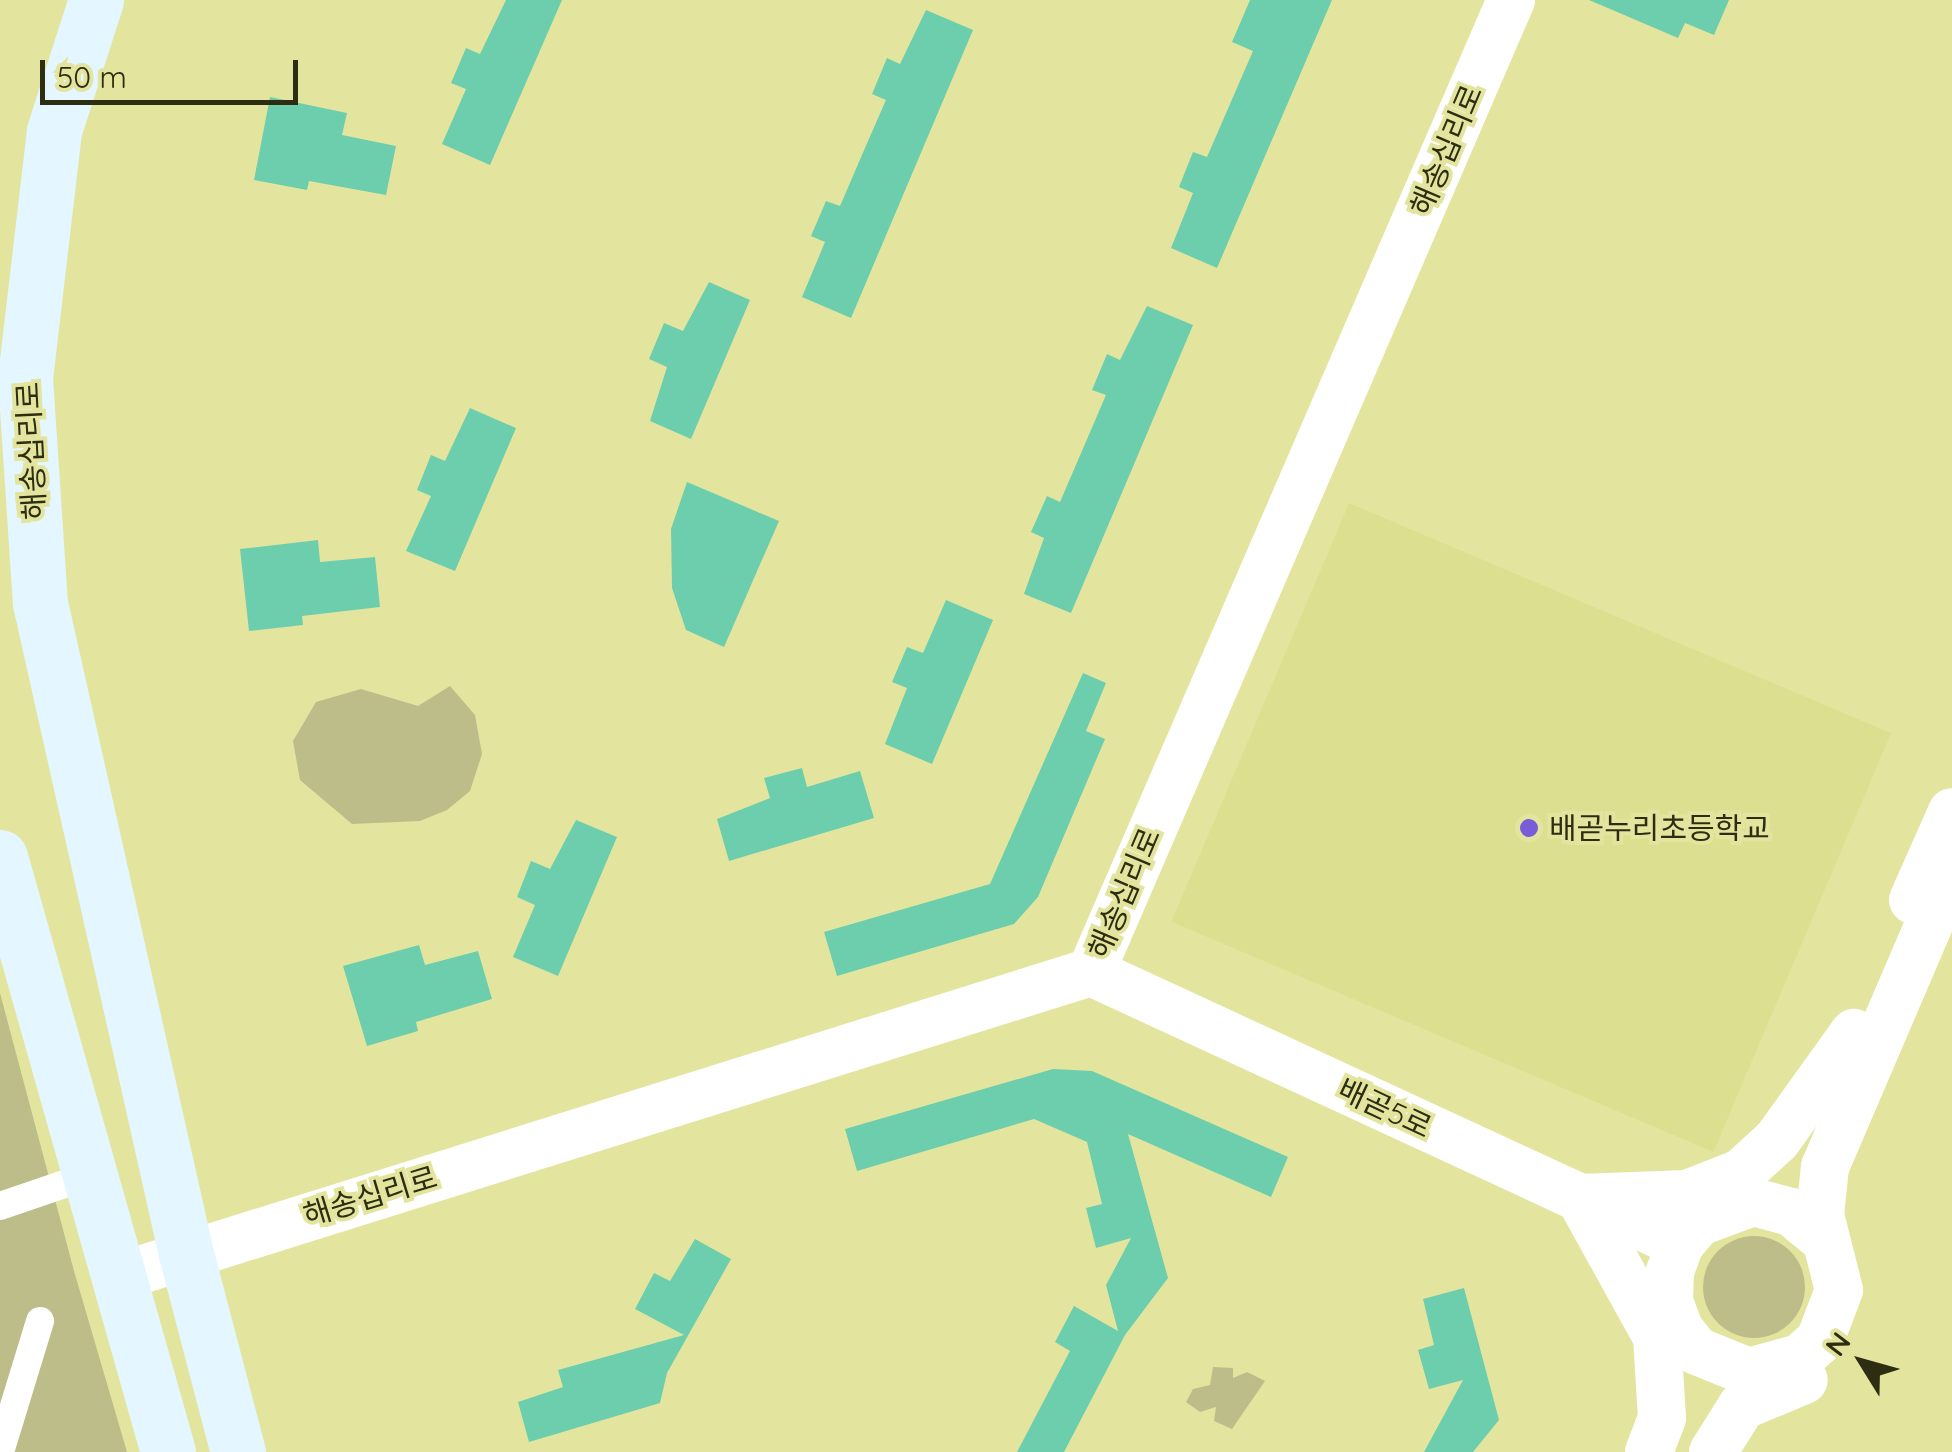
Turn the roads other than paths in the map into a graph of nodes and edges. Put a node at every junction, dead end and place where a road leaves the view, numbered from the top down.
1 (96, 0) edge
2 (1510, 0) edge
3 (1952, 812) edge
4 (0, 857) edge
5 (1952, 870) edge
6 (1090, 972) junction
7 (1866, 1038) junction
8 (94, 1174) junction
9 (1580, 1198) junction
10 (1742, 1204) junction
11 (0, 1206) edge
12 (1824, 1239) junction
13 (1680, 1244) junction
14 (186, 1254) junction
15 (121, 1276) junction
16 (40, 1321) dead end
17 (1683, 1334) junction
18 (1760, 1371) junction
19 (0, 1452) edge
20 (168, 1452) edge
21 (238, 1452) edge
22 (1649, 1452) edge
23 (1668, 1452) edge
24 (1698, 1452) edge
25 (1713, 1452) edge

1 - 14 main road, 해송십리로
2 - 6 street, 해송십리로
3 - 7 street
4 - 8 main road
5 - 7 street
6 - 9 street, 배곧5로
6 - 14 street, 해송십리로
7 - 9 street
7 - 10 street
7 - 12 street
7 - 25 street
8 - 11 street
8 - 15 main road
9 - 13 street, 배곧5로
9 - 22 street
10 - 12 street
10 - 13 street
12 - 18 street
13 - 17 street
14 - 15 street, 해송십리로
14 - 21 main road, 해송십리로
15 - 20 main road
16 - 19 street
17 - 18 street
17 - 23 street
18 - 24 street

